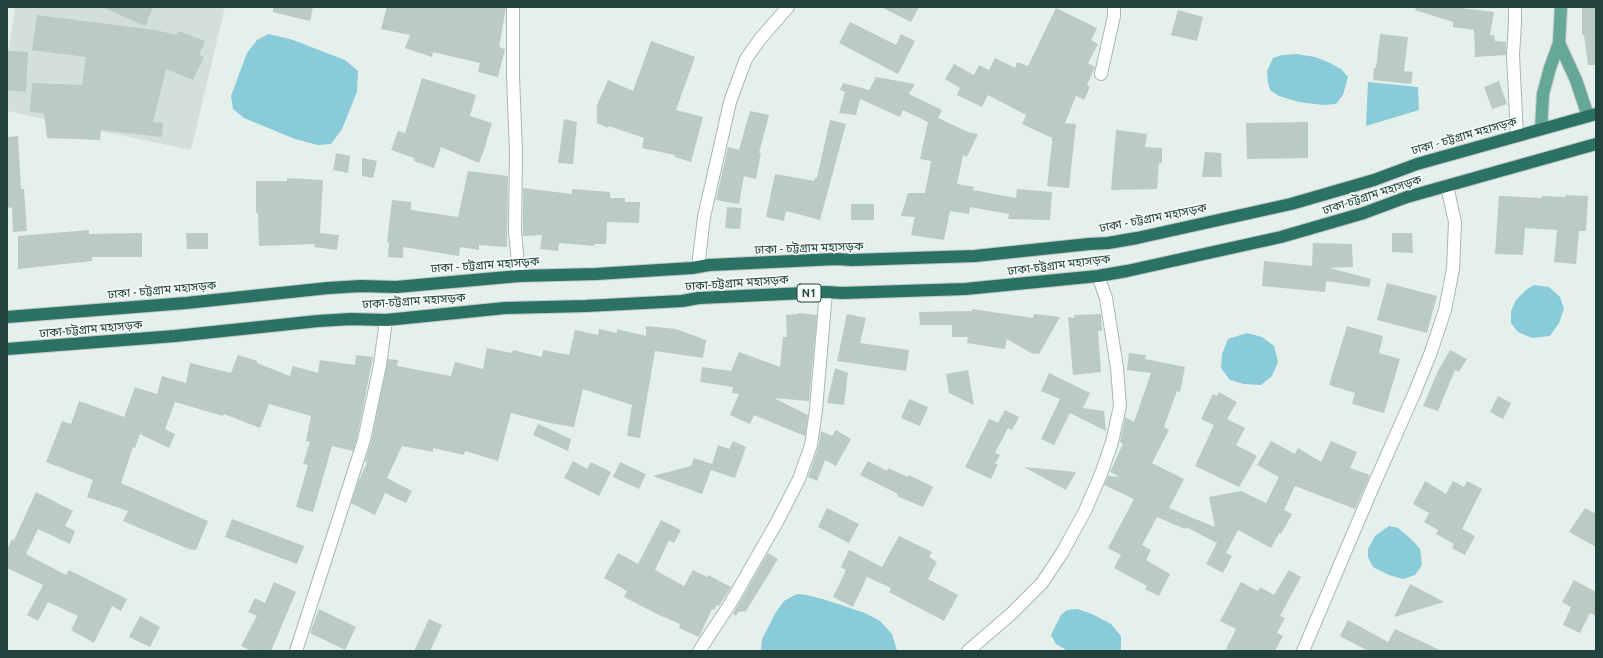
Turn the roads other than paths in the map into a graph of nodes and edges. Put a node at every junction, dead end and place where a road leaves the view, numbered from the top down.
1 (514, 7) edge
2 (788, 7) edge
3 (1114, 7) edge
4 (1514, 7) edge
5 (1561, 7) edge
6 (1559, 43) junction
7 (1101, 74) dead end
8 (1592, 115) edge
9 (1541, 129) junction
10 (1517, 136) junction
11 (1596, 144) edge
12 (1448, 186) junction
13 (698, 267) junction
14 (519, 276) junction
15 (1098, 276) junction
16 (826, 292) junction
17 (7, 317) edge
18 (386, 320) junction
19 (7, 349) edge
20 (296, 651) edge
21 (699, 651) edge
22 (968, 651) edge
23 (1303, 651) edge

1 - 14 street
2 - 13 street
3 - 7 street
4 - 10 street
5 - 6 main road
6 - 8 main road
6 - 9 main road
8 - 9 highway, ঢাকা - চট্টগ্রাম মহাসড়ক
9 - 10 highway, ঢাকা - চট্টগ্রাম মহাসড়ক
10 - 13 highway, ঢাকা - চট্টগ্রাম মহাসড়ক
11 - 12 highway, ঢাকা-চট্টগ্রাম মহাসড়ক / N1
12 - 15 highway, ঢাকা-চট্টগ্রাম মহাসড়ক / N1
12 - 23 street
13 - 14 highway, ঢাকা - চট্টগ্রাম মহাসড়ক
14 - 17 highway, ঢাকা - চট্টগ্রাম মহাসড়ক
15 - 16 highway, ঢাকা-চট্টগ্রাম মহাসড়ক / N1
15 - 22 street
16 - 18 highway, ঢাকা-চট্টগ্রাম মহাসড়ক / N1
16 - 21 street
18 - 19 highway, ঢাকা-চট্টগ্রাম মহাসড়ক / N1
18 - 20 street

